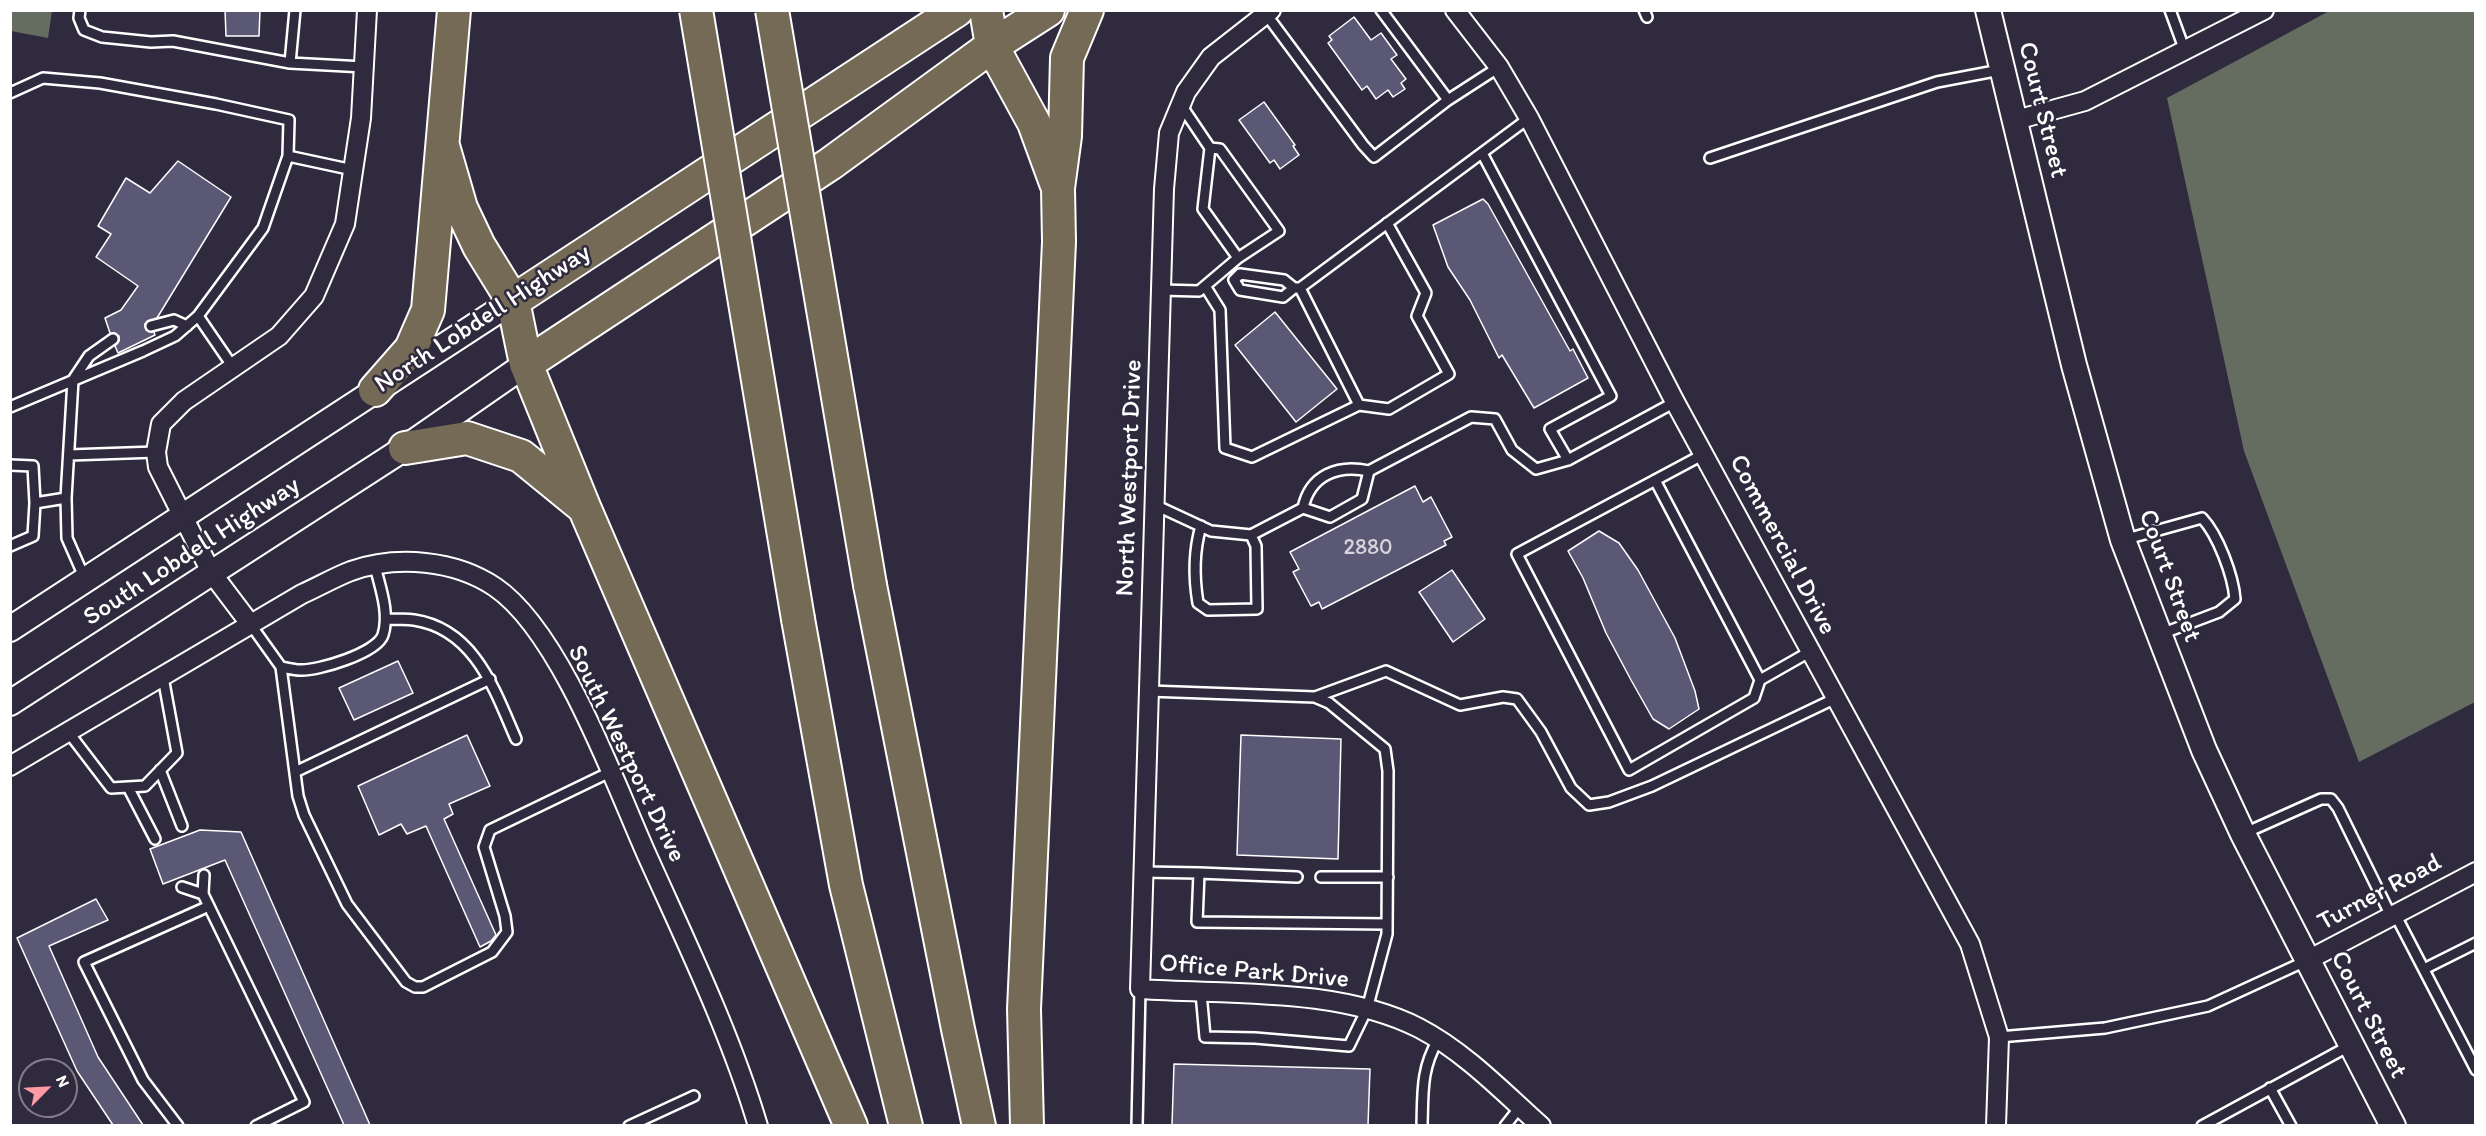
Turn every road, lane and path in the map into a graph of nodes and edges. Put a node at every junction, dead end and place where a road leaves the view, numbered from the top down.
1 (80, 10) edge
2 (295, 10) edge
3 (368, 10) edge
4 (454, 10) edge
5 (696, 10) edge
6 (772, 10) edge
7 (957, 10) edge
8 (986, 10) edge
9 (1048, 10) edge
10 (1087, 10) edge
11 (1381, 10) edge
12 (1455, 10) edge
13 (1988, 10) edge
14 (2170, 10) edge
15 (2264, 10) edge
16 (1268, 12) edge
17 (992, 46) junction
18 (2185, 51) junction
19 (290, 63) junction
20 (364, 67) junction
21 (1498, 67) junction
22 (2003, 69) junction
23 (10, 93) edge
24 (1448, 100) junction
25 (1181, 105) junction
26 (1529, 118) junction
27 (2016, 120) junction
28 (443, 146) junction
29 (1210, 148) junction
30 (1482, 153) junction
31 (288, 156) junction
32 (1710, 158) dead end
33 (353, 170) junction
34 (1058, 188) junction
35 (1387, 223) junction
36 (1238, 258) junction
37 (1217, 276) junction
38 (1234, 280) junction
39 (1205, 286) junction
40 (1297, 288) junction
41 (1161, 290) junction
42 (513, 301) junction
43 (198, 316) junction
44 (151, 326) dead end
45 (187, 326) junction
46 (113, 339) dead end
47 (526, 364) junction
48 (233, 367) junction
49 (73, 380) junction
50 (375, 390) junction
51 (1675, 402) junction
52 (1359, 405) junction
53 (10, 407) edge
54 (405, 448) junction
55 (1704, 454) junction
56 (69, 455) junction
57 (157, 460) junction
58 (1568, 460) junction
59 (10, 465) edge
60 (1369, 471) junction
61 (1655, 480) junction
62 (66, 498) junction
63 (35, 503) junction
64 (1155, 505) junction
65 (584, 507) junction
66 (1303, 508) junction
67 (182, 515) junction
68 (1201, 526) junction
69 (1251, 534) junction
70 (2124, 540) junction
71 (10, 546) edge
72 (375, 566) junction
73 (211, 572) junction
74 (85, 579) junction
75 (386, 619) junction
76 (251, 625) junction
77 (10, 629) edge
78 (2159, 635) junction
79 (1811, 651) junction
80 (281, 667) junction
81 (163, 677) junction
82 (490, 679) junction
83 (1760, 680) junction
84 (1149, 691) junction
85 (1315, 697) junction
86 (1836, 698) junction
87 (10, 704) edge
88 (69, 733) junction
89 (516, 739) dead end
90 (10, 766) edge
91 (160, 770) junction
92 (295, 772) junction
93 (610, 772) junction
94 (128, 787) junction
95 (182, 826) dead end
96 (2243, 834) junction
97 (155, 839) dead end
98 (1143, 872) junction
99 (2475, 872) edge
100 (1199, 873) junction
101 (204, 875) dead end
102 (1297, 877) dead end
103 (1321, 877) dead end
104 (1388, 877) junction
105 (182, 887) dead end
106 (203, 894) junction
107 (209, 906) junction
108 (2393, 915) junction
109 (1387, 924) junction
110 (2475, 943) edge
111 (2308, 960) junction
112 (2424, 969) junction
113 (1140, 988) junction
114 (1201, 993) junction
115 (1367, 1008) junction
116 (1999, 1037) junction
117 (1438, 1040) junction
118 (2351, 1045) junction
119 (2475, 1070) edge
120 (2270, 1088) junction
121 (694, 1096) dead end
122 (1520, 1107) junction
123 (178, 1125) edge
124 (256, 1125) edge
125 (629, 1125) edge
126 (758, 1125) edge
127 (851, 1125) edge
128 (906, 1125) edge
129 (979, 1125) edge
130 (1027, 1125) edge
131 (1137, 1125) edge
132 (1422, 1125) edge
133 (1505, 1125) edge
134 (1541, 1125) edge
135 (1996, 1125) edge
136 (2202, 1125) edge
137 (2291, 1125) edge
138 (2393, 1125) edge

1 - 19 lane
2 - 19 lane
3 - 20 street
4 - 28 highway
5 - 128 highway, bridge
6 - 129 highway, bridge
7 - 42 highway, North Lobdell Highway
8 - 17 highway
9 - 17 highway
10 - 34 highway
11 - 24 lane
12 - 21 street, Commercial Drive
13 - 22 street, Court Street
14 - 18 lane
15 - 18 street
16 - 24 lane
16 - 25 street, North Westport Drive
17 - 34 highway
17 - 47 highway
18 - 27 street
19 - 20 lane
20 - 33 street
21 - 24 lane
21 - 26 street, Commercial Drive
22 - 27 street, Court Street
22 - 32 lane
23 - 31 lane
25 - 29 lane
25 - 41 street, North Westport Drive
26 - 30 lane
26 - 51 street, Commercial Drive
27 - 70 street, Court Street
28 - 42 highway
28 - 50 highway
29 - 36 lane
29 - 36 lane
30 - 35 lane
30 - 58 lane
31 - 33 lane
31 - 43 lane
33 - 48 street
34 - 130 highway
35 - 40 lane
35 - 52 lane
36 - 37 lane
37 - 38 lane
37 - 39 lane
38 - 40 lane
38 - 40 lane
39 - 41 lane
39 - 52 lane
40 - 52 lane
41 - 64 street, North Westport Drive
42 - 47 highway
42 - 50 street, North Lobdell Highway
43 - 45 lane
43 - 48 lane
44 - 45 lane
45 - 49 lane
46 - 49 lane
47 - 54 street, South Lobdell Highway
47 - 65 highway
48 - 57 street
49 - 53 lane
49 - 56 lane
50 - 67 street, North Lobdell Highway
51 - 55 street, Commercial Drive
51 - 58 lane
54 - 65 highway
54 - 73 street, South Lobdell Highway
55 - 61 lane
55 - 79 street, Commercial Drive
56 - 57 lane
56 - 62 lane
57 - 67 street
58 - 60 lane
59 - 63 lane
60 - 66 lane
60 - 66 lane
61 - 83 lane
61 - 83 lane
62 - 63 lane
62 - 74 lane
63 - 71 lane
64 - 68 lane
64 - 84 street, North Westport Drive
65 - 127 highway
66 - 69 lane
67 - 73 street
67 - 74 street, North Lobdell Highway
68 - 69 lane
68 - 69 lane
70 - 78 street, Court Street
70 - 78 lane
72 - 75 lane
72 - 76 street, South Westport Drive
72 - 93 street, South Westport Drive
73 - 76 street
73 - 87 street, South Lobdell Highway
74 - 77 street, North Lobdell Highway
75 - 80 lane
75 - 82 lane
76 - 80 lane
76 - 81 street, South Westport Drive
78 - 96 street, Court Street
79 - 83 lane
79 - 86 street, Commercial Drive
80 - 92 lane
81 - 88 street, South Westport Drive
81 - 91 lane
82 - 89 lane
82 - 92 lane
84 - 85 lane
84 - 98 street, North Westport Drive
85 - 86 lane
85 - 104 lane
86 - 116 street, Commercial Drive
88 - 90 street, South Westport Drive
88 - 94 lane
91 - 94 lane
91 - 95 lane
92 - 93 lane
93 - 126 street, South Westport Drive
94 - 97 lane
96 - 108 lane
96 - 111 street, Court Street
98 - 100 lane
98 - 113 street, North Westport Drive
99 - 108 street, Turner Road
100 - 102 lane
100 - 109 lane
101 - 106 lane
103 - 104 lane
104 - 109 lane
105 - 106 lane
106 - 107 lane
107 - 123 lane
107 - 124 lane
108 - 111 street, Turner Road
108 - 112 lane
109 - 115 lane
110 - 112 lane
111 - 116 lane
111 - 118 street, Court Street
112 - 119 lane
113 - 114 street, Office Park Drive
113 - 131 lane
114 - 115 street, Office Park Drive
114 - 115 lane
115 - 117 street, Office Park Drive
116 - 135 street, Commercial Drive
117 - 122 street, Office Park Drive
117 - 132 lane
118 - 120 lane
118 - 138 street, Court Street
120 - 136 lane
120 - 137 lane
121 - 125 lane
122 - 133 lane
122 - 134 street, Office Park Drive

